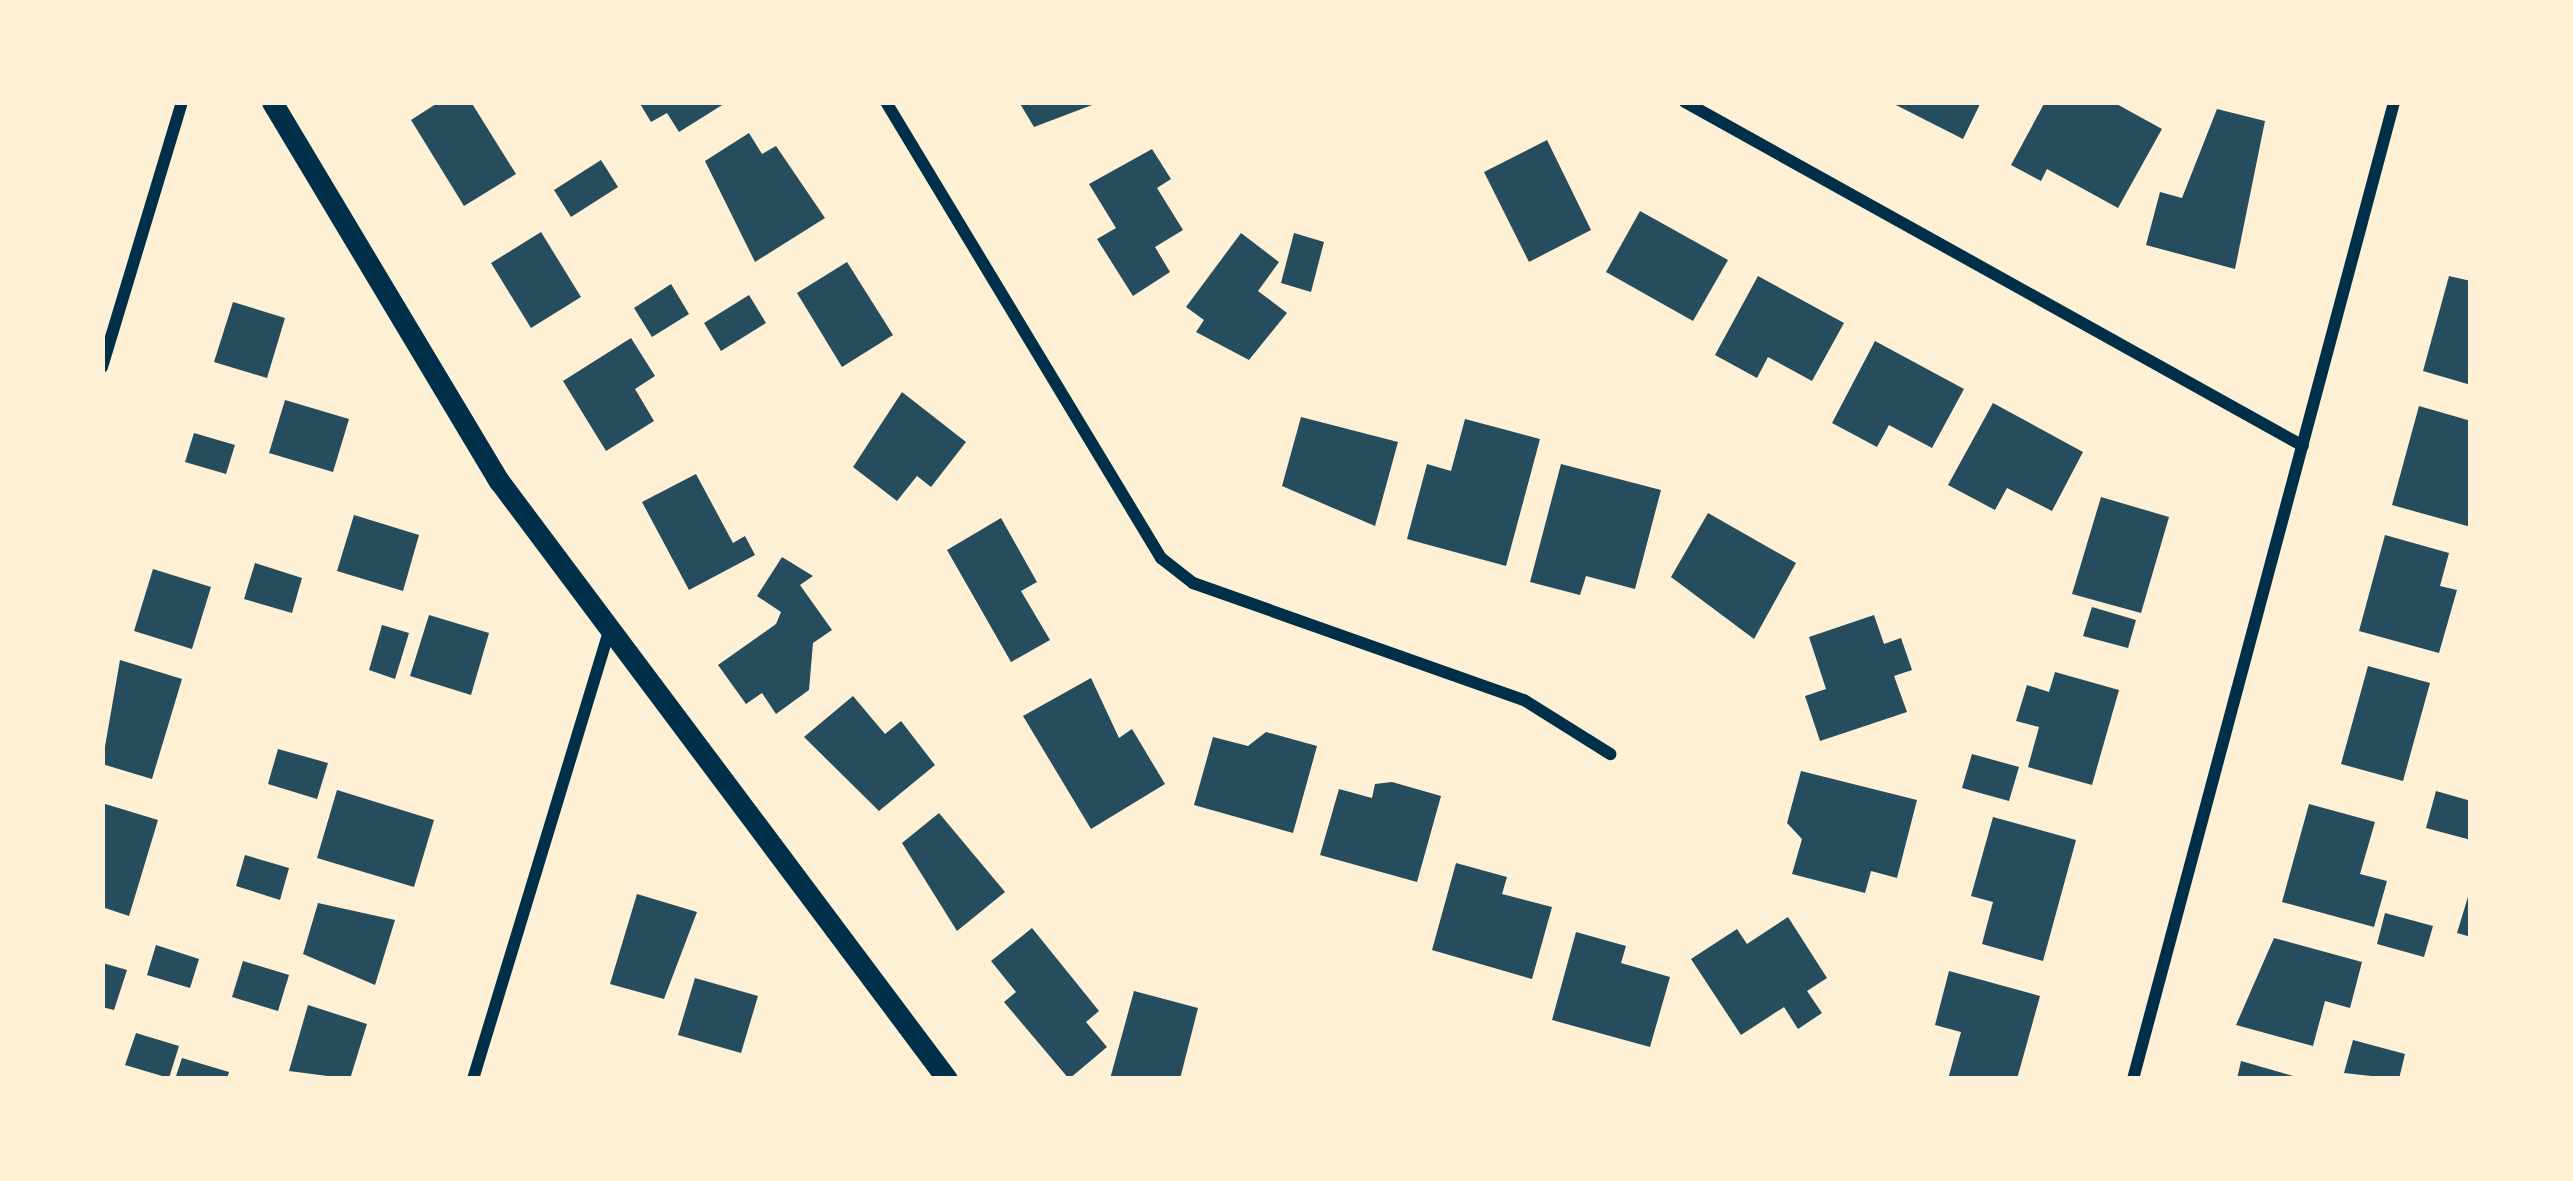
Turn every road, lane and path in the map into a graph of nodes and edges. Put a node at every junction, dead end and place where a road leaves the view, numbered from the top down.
1 (182, 102) edge
2 (272, 102) edge
3 (886, 102) edge
4 (1685, 102) edge
5 (2394, 102) edge
6 (102, 367) edge
7 (2302, 446) junction
8 (608, 634) junction
9 (1610, 754) dead end
10 (473, 1079) edge
11 (946, 1079) edge
12 (2133, 1079) edge

1 - 6 street
2 - 8 street
3 - 9 street
4 - 7 street
5 - 7 street
7 - 12 street
8 - 10 street
8 - 11 street

